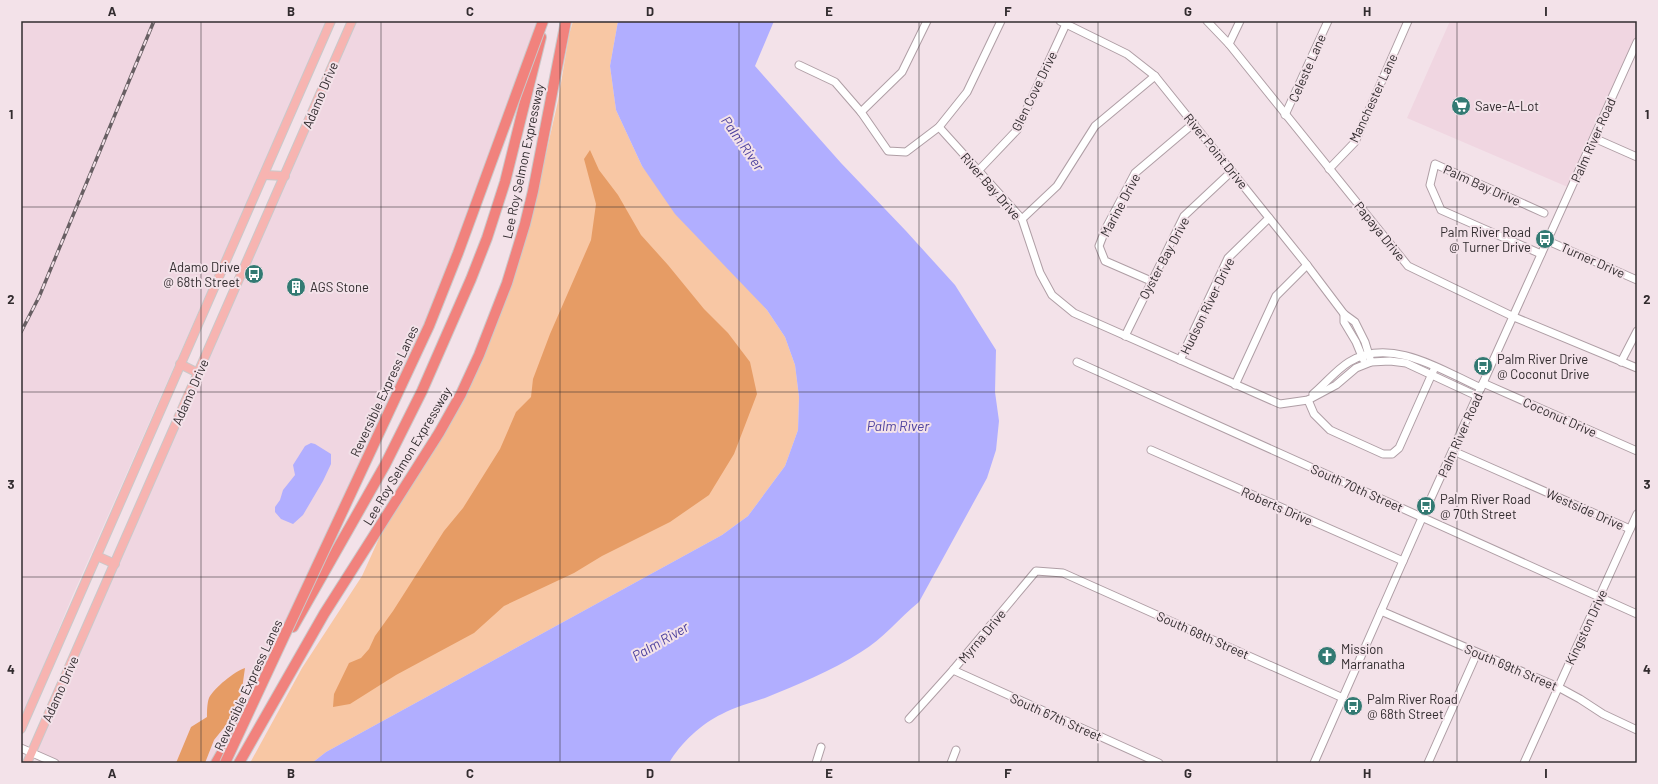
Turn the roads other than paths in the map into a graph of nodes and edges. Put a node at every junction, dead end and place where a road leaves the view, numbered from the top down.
1 (331, 21) edge
2 (352, 21) edge
3 (544, 21) edge
4 (566, 21) edge
5 (927, 21) edge
6 (1001, 21) edge
7 (1207, 21) edge
8 (1240, 21) edge
9 (1328, 21) edge
10 (1408, 21) edge
11 (1063, 22) edge
12 (1637, 42) edge
13 (1229, 44) junction
14 (799, 65) dead end
15 (1155, 76) junction
16 (861, 112) junction
17 (1285, 115) junction
18 (1194, 123) junction
19 (939, 127) junction
20 (1594, 138) junction
21 (1637, 157) edge
22 (1329, 169) junction
23 (978, 171) junction
24 (1232, 171) junction
25 (264, 175) junction
26 (285, 176) junction
27 (1544, 213) dead end
28 (1269, 218) junction
29 (1022, 219) junction
30 (1548, 241) junction
31 (1541, 254) junction
32 (1307, 265) junction
33 (1637, 280) edge
34 (1151, 281) junction
35 (1514, 317) junction
36 (1637, 331) edge
37 (1125, 336) junction
38 (1366, 356) junction
39 (1180, 360) junction
40 (1077, 362) dead end
41 (1621, 362) junction
42 (1368, 363) junction
43 (180, 364) junction
44 (1436, 367) junction
45 (1637, 368) edge
46 (198, 373) junction
47 (1432, 375) junction
48 (1235, 385) junction
49 (1482, 386) junction
50 (1477, 396) junction
51 (1308, 400) junction
52 (1151, 450) dead end
53 (1453, 451) junction
54 (1637, 451) edge
55 (1637, 514) edge
56 (1422, 518) junction
57 (1630, 529) junction
58 (96, 556) junction
59 (1403, 561) junction
60 (115, 564) junction
61 (1063, 573) joint
62 (1600, 597) junction
63 (1381, 611) junction
64 (1637, 614) edge
65 (1477, 652) junction
66 (953, 670) junction
67 (1558, 687) junction
68 (1343, 698) junction
69 (909, 719) dead end
70 (21, 729) edge
71 (1637, 730) edge
72 (821, 747) dead end
73 (21, 748) edge
74 (956, 750) dead end
75 (32, 753) junction
76 (27, 763) edge
77 (55, 763) edge
78 (216, 763) edge
79 (226, 763) edge
80 (239, 763) edge
81 (816, 763) edge
82 (951, 763) edge
83 (1159, 763) edge
84 (1314, 763) edge
85 (1428, 763) edge
86 (1525, 763) edge

1 - 25 main road, Adamo Drive
2 - 26 main road, Adamo Drive
3 - 78 highway, Lee Roy Selmon Expressway
3 - 79 highway, Reversible Express Lanes, bridge
4 - 80 highway, Lee Roy Selmon Expressway
5 - 16 street
6 - 19 street
7 - 13 street, Papaya Drive
8 - 13 street
9 - 17 street, Celeste Lane
10 - 22 street, Manchester Lane
11 - 15 street, River Point Drive
11 - 23 street, Glen Cove Drive
12 - 20 street, Palm River Road
13 - 17 street, Papaya Drive
14 - 16 street
15 - 18 street, River Point Drive
15 - 29 street
16 - 19 street
17 - 22 street, Papaya Drive
18 - 24 street, River Point Drive
18 - 34 street, Marine Drive
19 - 23 street, River Bay Drive
20 - 21 street
20 - 30 street, Palm River Road
22 - 35 street, Papaya Drive
23 - 29 street, River Bay Drive
24 - 28 street, River Point Drive
24 - 34 street, Oyster Bay Drive
25 - 26 main road
25 - 43 main road, Adamo Drive
26 - 46 main road, Adamo Drive
27 - 31 street, Palm Bay Drive
28 - 32 street, River Point Drive
28 - 39 street, Hudson River Drive
29 - 37 street, River Bay Drive
30 - 31 street, Palm River Road
30 - 33 street, Turner Drive
31 - 35 street, Palm River Road
32 - 38 street, River Point Drive
32 - 48 street
34 - 37 street, Oyster Bay Drive
35 - 41 street, Papaya Drive
35 - 49 street, Palm River Road
36 - 41 street
37 - 39 street, River Bay Drive
38 - 42 street, River Point Drive
38 - 44 street
38 - 51 street
39 - 48 street, River Bay Drive
40 - 56 street, South 70th Street
41 - 45 street, Papaya Drive
42 - 47 street, River Bay Drive
42 - 51 street, River Bay Drive
43 - 46 main road
43 - 58 main road, Adamo Drive
44 - 47 street
44 - 49 street
46 - 60 main road, Adamo Drive
47 - 50 street, River Bay Drive
47 - 51 street
48 - 51 street, River Bay Drive
49 - 50 street, Palm River Road
49 - 54 street, Coconut Drive
50 - 53 street, Palm River Road
52 - 59 street, Roberts Drive
53 - 56 street, Palm River Road
53 - 57 street, Westside Drive
55 - 57 street, Kingston Drive
56 - 59 street, Palm River Road
56 - 62 street, South 70th Street
57 - 62 street, Kingston Drive
58 - 60 main road
58 - 70 main road, Adamo Drive
59 - 63 street, Palm River Road
60 - 75 main road, Adamo Drive
61 - 66 street, Myrna Drive
61 - 68 street, South 68th Street
62 - 64 street, South 70th Street
62 - 67 street, Kingston Drive
63 - 65 street, South 69th Street
63 - 68 street, Palm River Road
65 - 67 street, South 69th Street
65 - 85 street
66 - 69 street, Myrna Drive
66 - 83 street, South 67th Street
67 - 71 street, South 69th Street
67 - 86 street, Kingston Drive
68 - 84 street, Palm River Road
72 - 81 street
73 - 75 street
74 - 82 street
75 - 76 main road, Adamo Drive
75 - 77 street

